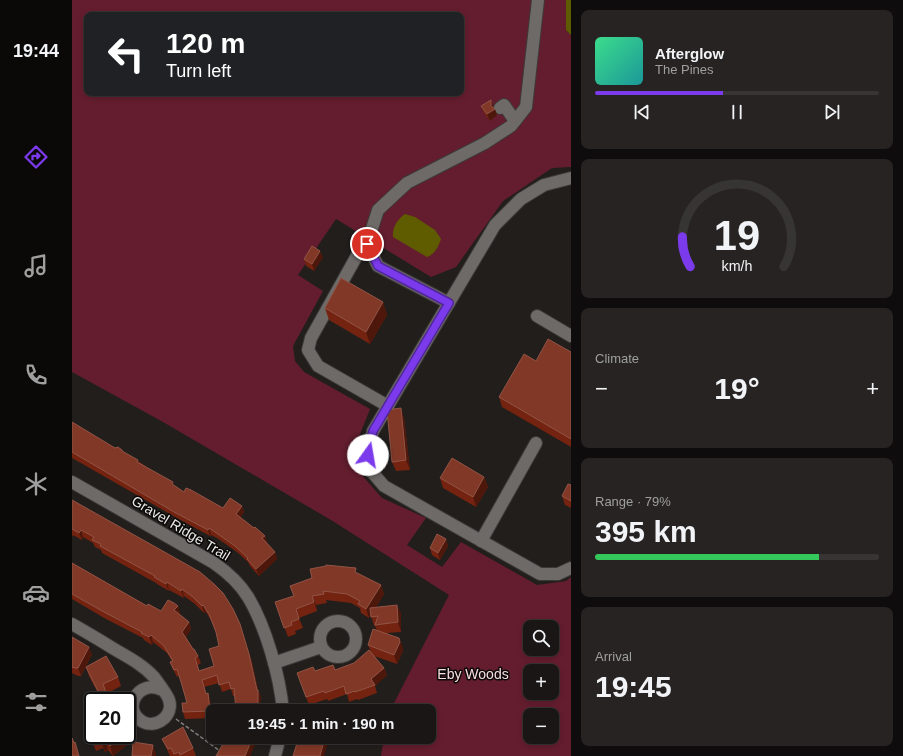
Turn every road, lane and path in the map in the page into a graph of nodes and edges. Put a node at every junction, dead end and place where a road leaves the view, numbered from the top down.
1 (538, 0) edge
2 (500, 108) dead end
3 (515, 121) junction
4 (571, 178) edge
5 (367, 244) junction
6 (449, 303) junction
7 (537, 316) dead end
8 (571, 336) edge
9 (388, 406) junction
10 (536, 443) dead end
11 (72, 482) edge
12 (481, 541) junction
13 (571, 568) edge
14 (72, 624) edge
15 (321, 647) dead end
16 (274, 663) junction
17 (162, 690) dead end
18 (282, 704) edge
19 (176, 719) dead end
20 (278, 744) edge
21 (226, 754) edge
22 (275, 756) edge

1 - 3 street
2 - 3 street
3 - 5 street
4 - 6 street
5 - 6 street
5 - 9 street
6 - 9 street
7 - 8 street
9 - 12 street
10 - 12 street
11 - 16 street, Gravel Ridge Trail
12 - 13 street
14 - 17 street
15 - 16 street
16 - 18 street, Gravel Ridge Trail
19 - 21 path
20 - 22 street

